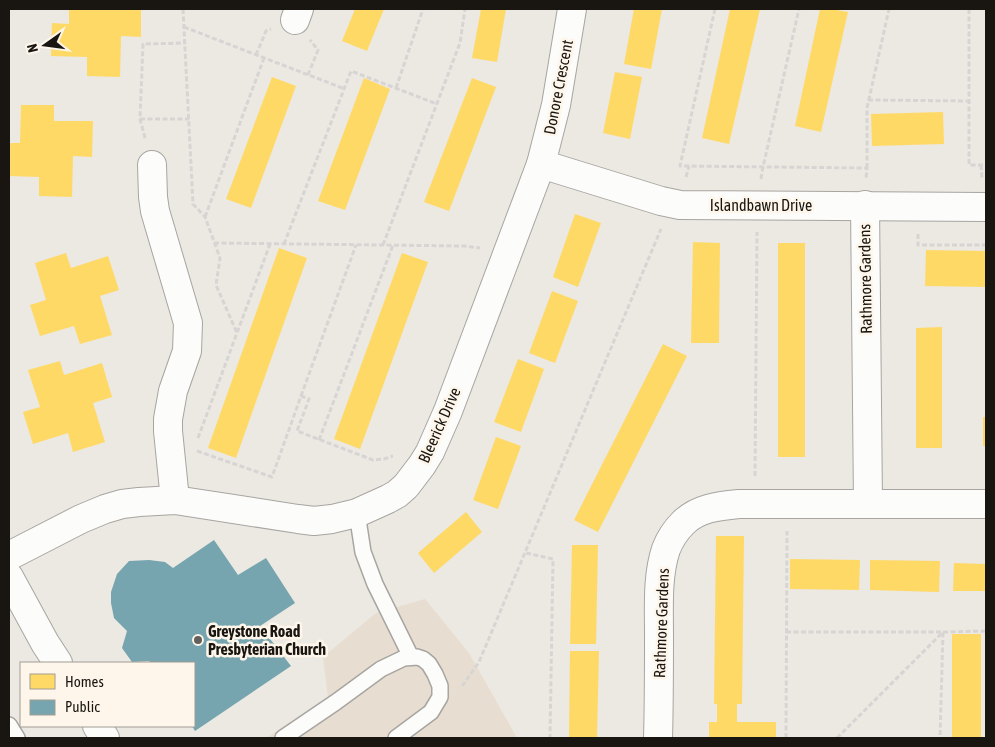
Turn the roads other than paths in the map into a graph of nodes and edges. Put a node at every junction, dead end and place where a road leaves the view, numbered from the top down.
1 (572, 9) edge
2 (541, 164) junction
3 (152, 165) road end
4 (865, 205) junction
5 (986, 207) edge
6 (175, 500) junction
7 (868, 503) junction
8 (986, 504) edge
9 (357, 513) junction
10 (9, 556) edge
11 (9, 578) edge
12 (411, 657) junction
13 (57, 662) edge
14 (9, 725) edge
15 (98, 727) edge
16 (17, 738) edge
17 (105, 738) edge
18 (282, 738) edge
19 (396, 738) edge
20 (658, 738) edge

1 - 2 street, Donore Crescent
2 - 4 street, Islandbawn Drive
2 - 9 street, Bleerick Drive
3 - 6 street
4 - 5 street, Islandbawn Drive
4 - 7 street, Rathmore Gardens
6 - 9 street, Bleerick Drive
6 - 10 street, Bleerick Drive
7 - 8 street, Rathmore Gardens
7 - 20 street, Rathmore Gardens
9 - 12 lane
11 - 13 street
12 - 18 lane
12 - 19 lane
14 - 16 lane
15 - 17 street

